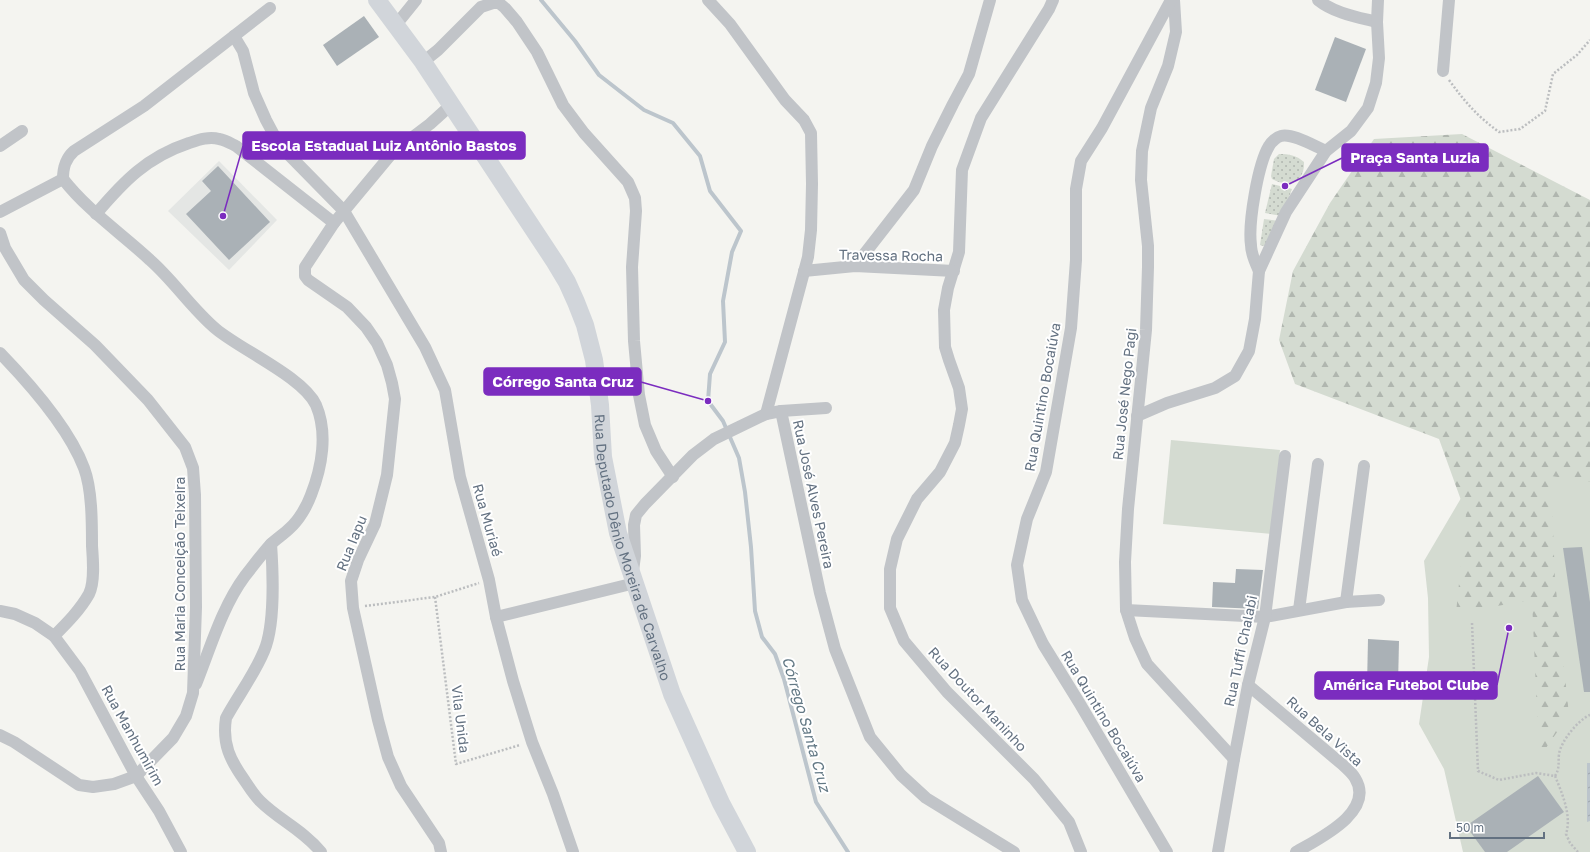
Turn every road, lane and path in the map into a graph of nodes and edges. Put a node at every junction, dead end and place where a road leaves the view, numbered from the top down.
1 (377, 0) edge
2 (416, 0) edge
3 (708, 0) edge
4 (990, 0) edge
5 (1053, 0) edge
6 (1170, 0) edge
7 (1174, 0) edge
8 (1318, 0) edge
9 (1378, 0) edge
10 (1450, 0) edge
11 (270, 8) dead end
12 (1377, 22) junction
13 (396, 26) junction
14 (234, 36) junction
15 (1590, 40) edge
16 (423, 62) junction
17 (1443, 72) joint
18 (451, 105) junction
19 (22, 131) dead end
20 (0, 146) edge
21 (1326, 151) junction
22 (63, 179) junction
23 (344, 211) junction
24 (0, 212) edge
25 (96, 214) junction
26 (334, 223) junction
27 (0, 233) edge
28 (854, 266) junction
29 (804, 271) junction
30 (954, 271) junction
31 (1258, 271) junction
32 (0, 353) edge
33 (826, 408) dead end
34 (781, 411) junction
35 (766, 414) junction
36 (1137, 416) junction
37 (1285, 456) dead end
38 (1318, 464) dead end
39 (1364, 466) dead end
40 (673, 476) junction
41 (271, 544) junction
42 (634, 579) junction
43 (489, 580) junction
44 (436, 597) junction
45 (1379, 600) dead end
46 (1346, 602) junction
47 (353, 608) junction
48 (1126, 610) junction
49 (1299, 610) junction
50 (0, 611) edge
51 (496, 617) junction
52 (1265, 617) junction
53 (1472, 623) dead end
54 (54, 636) junction
55 (1248, 685) junction
56 (193, 693) junction
57 (1590, 715) edge
58 (0, 735) edge
59 (532, 742) junction
60 (1234, 759) junction
61 (136, 776) junction
62 (1555, 776) junction
63 (180, 852) edge
64 (321, 852) edge
65 (441, 852) edge
66 (573, 852) edge
67 (747, 852) edge
68 (1014, 852) edge
69 (1081, 852) edge
70 (1167, 852) edge
71 (1218, 852) edge
72 (1296, 852) edge
73 (1578, 852) edge

1 - 13 street, Rua Deputado Dênio Moreira de Carvalho
2 - 13 street
3 - 29 street
4 - 28 street
5 - 30 street, Rua Doutor Maninho
6 - 70 street, Rua Quintino Bocaiúva
7 - 36 street, Rua José Nego Pagi
8 - 12 street
9 - 12 street
10 - 17 street
11 - 14 street
12 - 21 street
13 - 16 street, Rua Deputado Dênio Moreira de Carvalho
14 - 22 street
14 - 23 street, Rua Muriaé
15 - 17 path
16 - 18 street, Rua Deputado Dênio Moreira de Carvalho
16 - 40 street
18 - 23 street
18 - 42 street, Rua Deputado Dênio Moreira de Carvalho
19 - 20 street
21 - 31 street
21 - 31 street
22 - 24 street
22 - 25 street
23 - 26 street
23 - 43 street, Rua Muriaé
25 - 26 street
25 - 41 street
26 - 47 street, Rua Iapu
27 - 56 street, Rua Maria Conceição Teixeira
28 - 29 street, Travessa Rocha
28 - 30 street, Travessa Rocha
29 - 35 street
30 - 69 street, Rua Doutor Maninho
31 - 36 street
32 - 54 street
33 - 34 street
34 - 35 street, Rua José Alves Pereira
34 - 68 street, Rua José Alves Pereira
35 - 40 street, Rua José Alves Pereira
36 - 48 street, Rua José Nego Pagi
37 - 52 street, Rua Tuffi Chalabi
38 - 49 street
39 - 46 street
40 - 42 street, Rua José Alves Pereira
41 - 56 street
41 - 64 street
42 - 51 street
42 - 67 street, Rua Deputado Dênio Moreira de Carvalho
43 - 44 path
43 - 51 street, Rua Muriaé
44 - 47 path
44 - 59 path, Vila Unida
45 - 46 street
46 - 49 street
47 - 65 street, Rua Iapu
48 - 52 street
48 - 60 street, Rua José Nego Pagi
49 - 52 street
50 - 54 street, Rua Manhumirim
51 - 59 street, Rua Muriaé
52 - 55 street, Rua Tuffi Chalabi
53 - 62 path
54 - 61 street, Rua Manhumirim
55 - 60 street, Rua Tuffi Chalabi
55 - 72 street, Rua Bela Vista
56 - 61 street, Rua Maria Conceição Teixeira
57 - 62 path
58 - 61 street
59 - 66 street, Rua Muriaé
60 - 71 street, Rua Tuffi Chalabi
61 - 63 street, Rua Manhumirim
62 - 73 path

